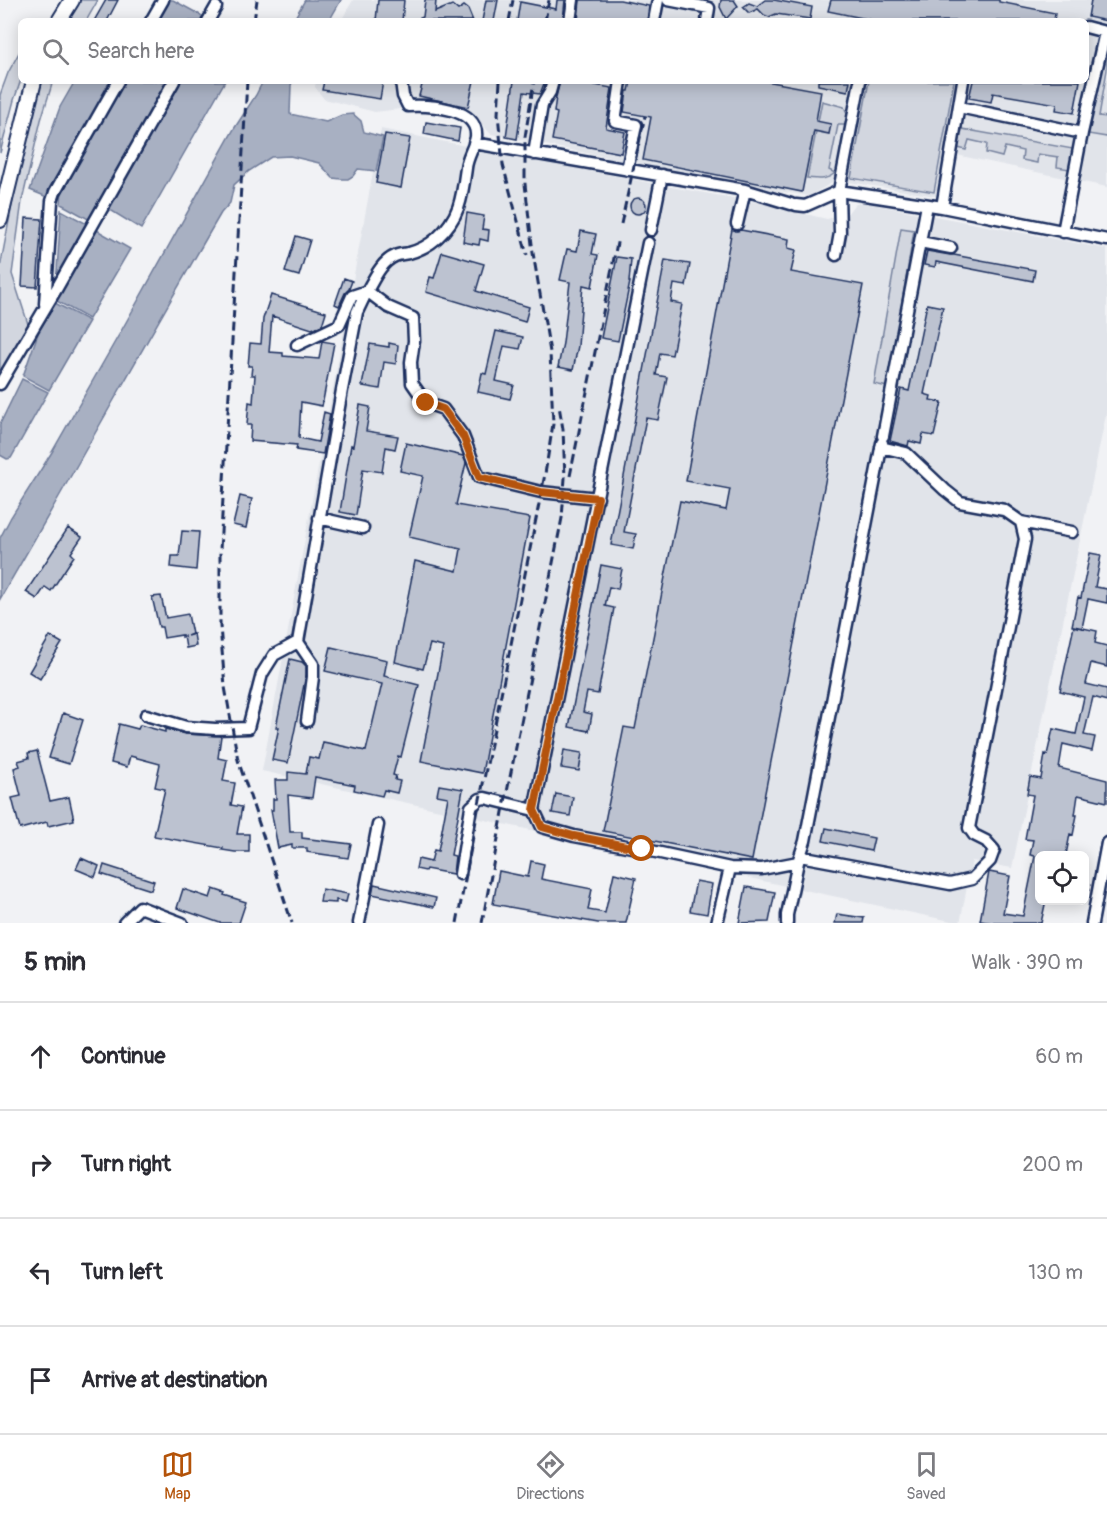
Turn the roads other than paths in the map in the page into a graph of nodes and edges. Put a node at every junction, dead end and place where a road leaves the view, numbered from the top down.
1 (72, 0) edge
2 (163, 0) edge
3 (573, 0) edge
4 (658, 0) edge
5 (668, 0) edge
6 (216, 7) dead end
7 (61, 18) edge
8 (153, 18) edge
9 (210, 18) edge
10 (570, 18) edge
11 (655, 18) edge
12 (707, 18) edge
13 (1089, 28) edge
14 (33, 84) edge
15 (116, 84) edge
16 (172, 84) edge
17 (401, 84) edge
18 (552, 84) edge
19 (621, 84) edge
20 (859, 84) edge
21 (963, 84) edge
22 (959, 107) junction
23 (1082, 133) junction
24 (474, 143) junction
25 (534, 154) junction
26 (627, 170) junction
27 (662, 175) junction
28 (744, 190) junction
29 (839, 191) junction
30 (927, 205) junction
31 (942, 207) junction
32 (0, 220) edge
33 (737, 224) dead end
34 (651, 230) dead end
35 (1063, 232) junction
36 (1107, 240) edge
37 (920, 242) junction
38 (648, 243) dead end
39 (951, 248) dead end
40 (836, 255) dead end
41 (367, 291) junction
42 (45, 307) junction
43 (297, 345) dead end
44 (0, 384) edge
45 (882, 442) junction
46 (598, 498) junction
47 (319, 518) junction
48 (1021, 522) junction
49 (363, 528) dead end
50 (1072, 532) dead end
51 (297, 642) junction
52 (146, 715) dead end
53 (307, 721) dead end
54 (534, 810) junction
55 (378, 825) dead end
56 (1107, 843) edge
57 (799, 859) junction
58 (730, 868) junction
59 (460, 874) dead end
60 (124, 923) edge
61 (182, 923) edge
62 (359, 923) edge
63 (717, 923) edge
64 (787, 923) edge
65 (1092, 923) edge

1 - 7 main road
2 - 8 street
3 - 10 street
4 - 11 street
5 - 12 street
6 - 9 street
13 - 23 street
14 - 32 main road
15 - 42 street
16 - 42 street
17 - 24 street
18 - 25 street
19 - 26 street
20 - 29 street
21 - 22 street
22 - 23 street
22 - 31 street
23 - 35 street
24 - 25 street
24 - 41 street
25 - 26 street
26 - 27 street
27 - 28 street
27 - 34 street
28 - 29 street
28 - 33 street
29 - 30 street
29 - 40 street
30 - 31 street
30 - 37 street
31 - 35 street
35 - 36 street
37 - 39 street
37 - 45 street
38 - 46 street
41 - 43 street
41 - 46 street
41 - 47 street
42 - 44 street
45 - 48 street
45 - 57 street
46 - 54 street
47 - 49 street
47 - 51 street
48 - 50 street
48 - 57 street
51 - 52 street
51 - 53 street
54 - 58 street
54 - 59 street
55 - 62 street
56 - 65 street
57 - 58 street
57 - 64 street
58 - 63 street
60 - 61 street

